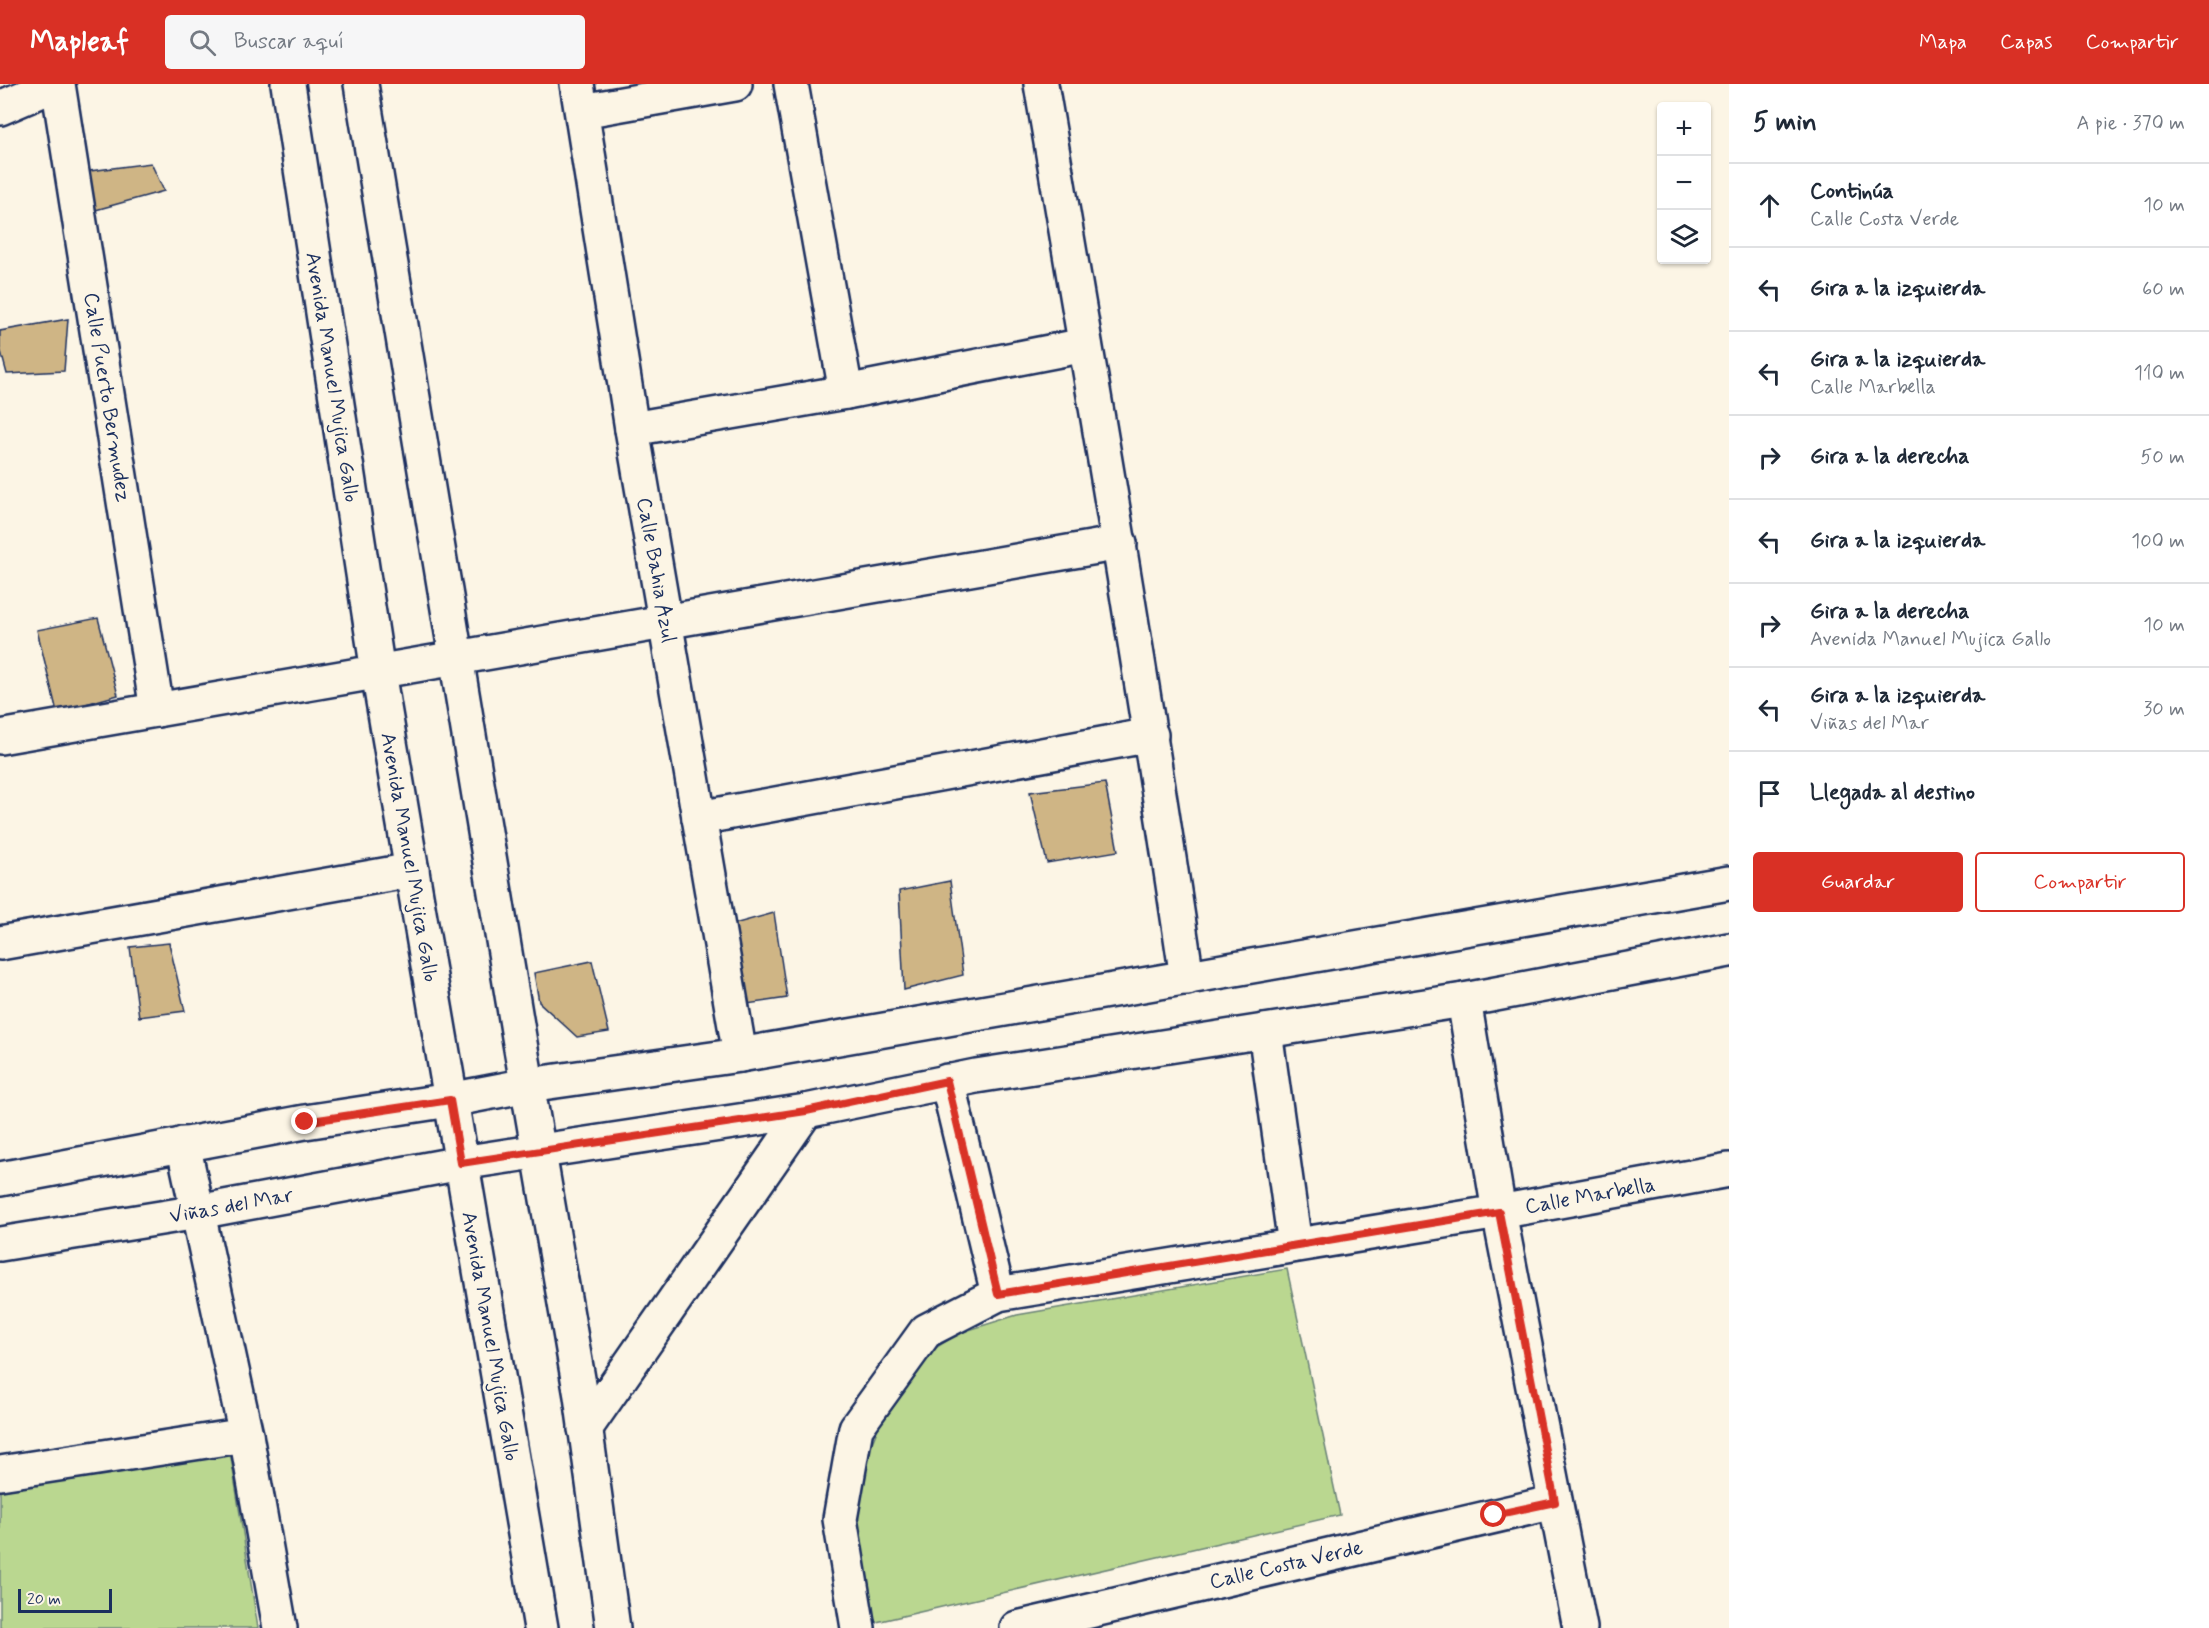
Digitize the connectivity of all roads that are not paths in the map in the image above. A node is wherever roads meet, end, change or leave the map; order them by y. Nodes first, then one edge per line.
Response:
1 (57, 84) edge
2 (288, 84) edge
3 (361, 84) edge
4 (735, 84) edge
5 (791, 84) edge
6 (1041, 84) edge
7 (580, 98) edge
8 (0, 108) edge
9 (1085, 345) junction
10 (846, 392) junction
11 (632, 429) junction
12 (1120, 543) junction
13 (666, 622) junction
14 (455, 658) junction
15 (378, 672) junction
16 (157, 710) junction
17 (1151, 735) junction
18 (0, 737) edge
19 (699, 818) junction
20 (412, 870) junction
21 (1729, 883) edge
22 (0, 943) edge
23 (1729, 950) edge
24 (1187, 978) junction
25 (1464, 1000) junction
26 (1265, 1031) junction
27 (740, 1055) junction
28 (947, 1081) junction
29 (528, 1085) junction
30 (450, 1100) junction
31 (806, 1111) junction
32 (183, 1144) junction
33 (539, 1150) junction
34 (461, 1163) junction
35 (1729, 1170) edge
36 (0, 1179) edge
37 (198, 1212) junction
38 (1499, 1212) junction
39 (0, 1244) edge
40 (1295, 1245) junction
41 (998, 1294) junction
42 (585, 1429) junction
43 (246, 1435) junction
44 (0, 1473) edge
45 (1555, 1502) junction
46 (280, 1628) edge
47 (541, 1628) edge
48 (613, 1628) edge
49 (858, 1628) edge
50 (1017, 1628) edge
51 (1580, 1628) edge

1 - 8 street
1 - 16 street, Calle Puerto Bermudez
2 - 15 street, Avenida Manuel Mujica Gallo
3 - 14 street
4 - 7 street
5 - 10 street
6 - 9 street
7 - 11 street, Calle Bahia Azul
9 - 10 street
9 - 12 street
10 - 11 street
11 - 13 street, Calle Bahia Azul
12 - 13 street
12 - 17 street
13 - 14 street
13 - 19 street, Calle Bahia Azul
14 - 15 street
14 - 29 street
15 - 16 street
15 - 20 street, Avenida Manuel Mujica Gallo
16 - 18 street
17 - 19 street
17 - 24 street
19 - 27 street, Calle Bahia Azul
20 - 22 street
20 - 30 street, Avenida Manuel Mujica Gallo
21 - 24 street
23 - 25 street, Viñas del Mar
24 - 27 street
25 - 26 street, Viñas del Mar
25 - 38 street
26 - 28 street, Viñas del Mar
26 - 40 street
27 - 29 street
28 - 31 street, Viñas del Mar
28 - 41 street
29 - 30 street
29 - 33 street
30 - 32 street
30 - 34 street, Avenida Manuel Mujica Gallo
31 - 33 street, Viñas del Mar
31 - 42 street
32 - 36 street
32 - 37 street
33 - 34 street, Viñas del Mar
33 - 42 street
34 - 37 street, Viñas del Mar
34 - 47 street, Avenida Manuel Mujica Gallo
35 - 38 street, Calle Marbella
37 - 39 street, Viñas del Mar
37 - 43 street
38 - 40 street, Calle Marbella
38 - 45 street
40 - 41 street, Calle Marbella
41 - 49 street, Calle Marbella
42 - 48 street
43 - 44 street
43 - 46 street
45 - 50 street, Calle Costa Verde
45 - 51 street

